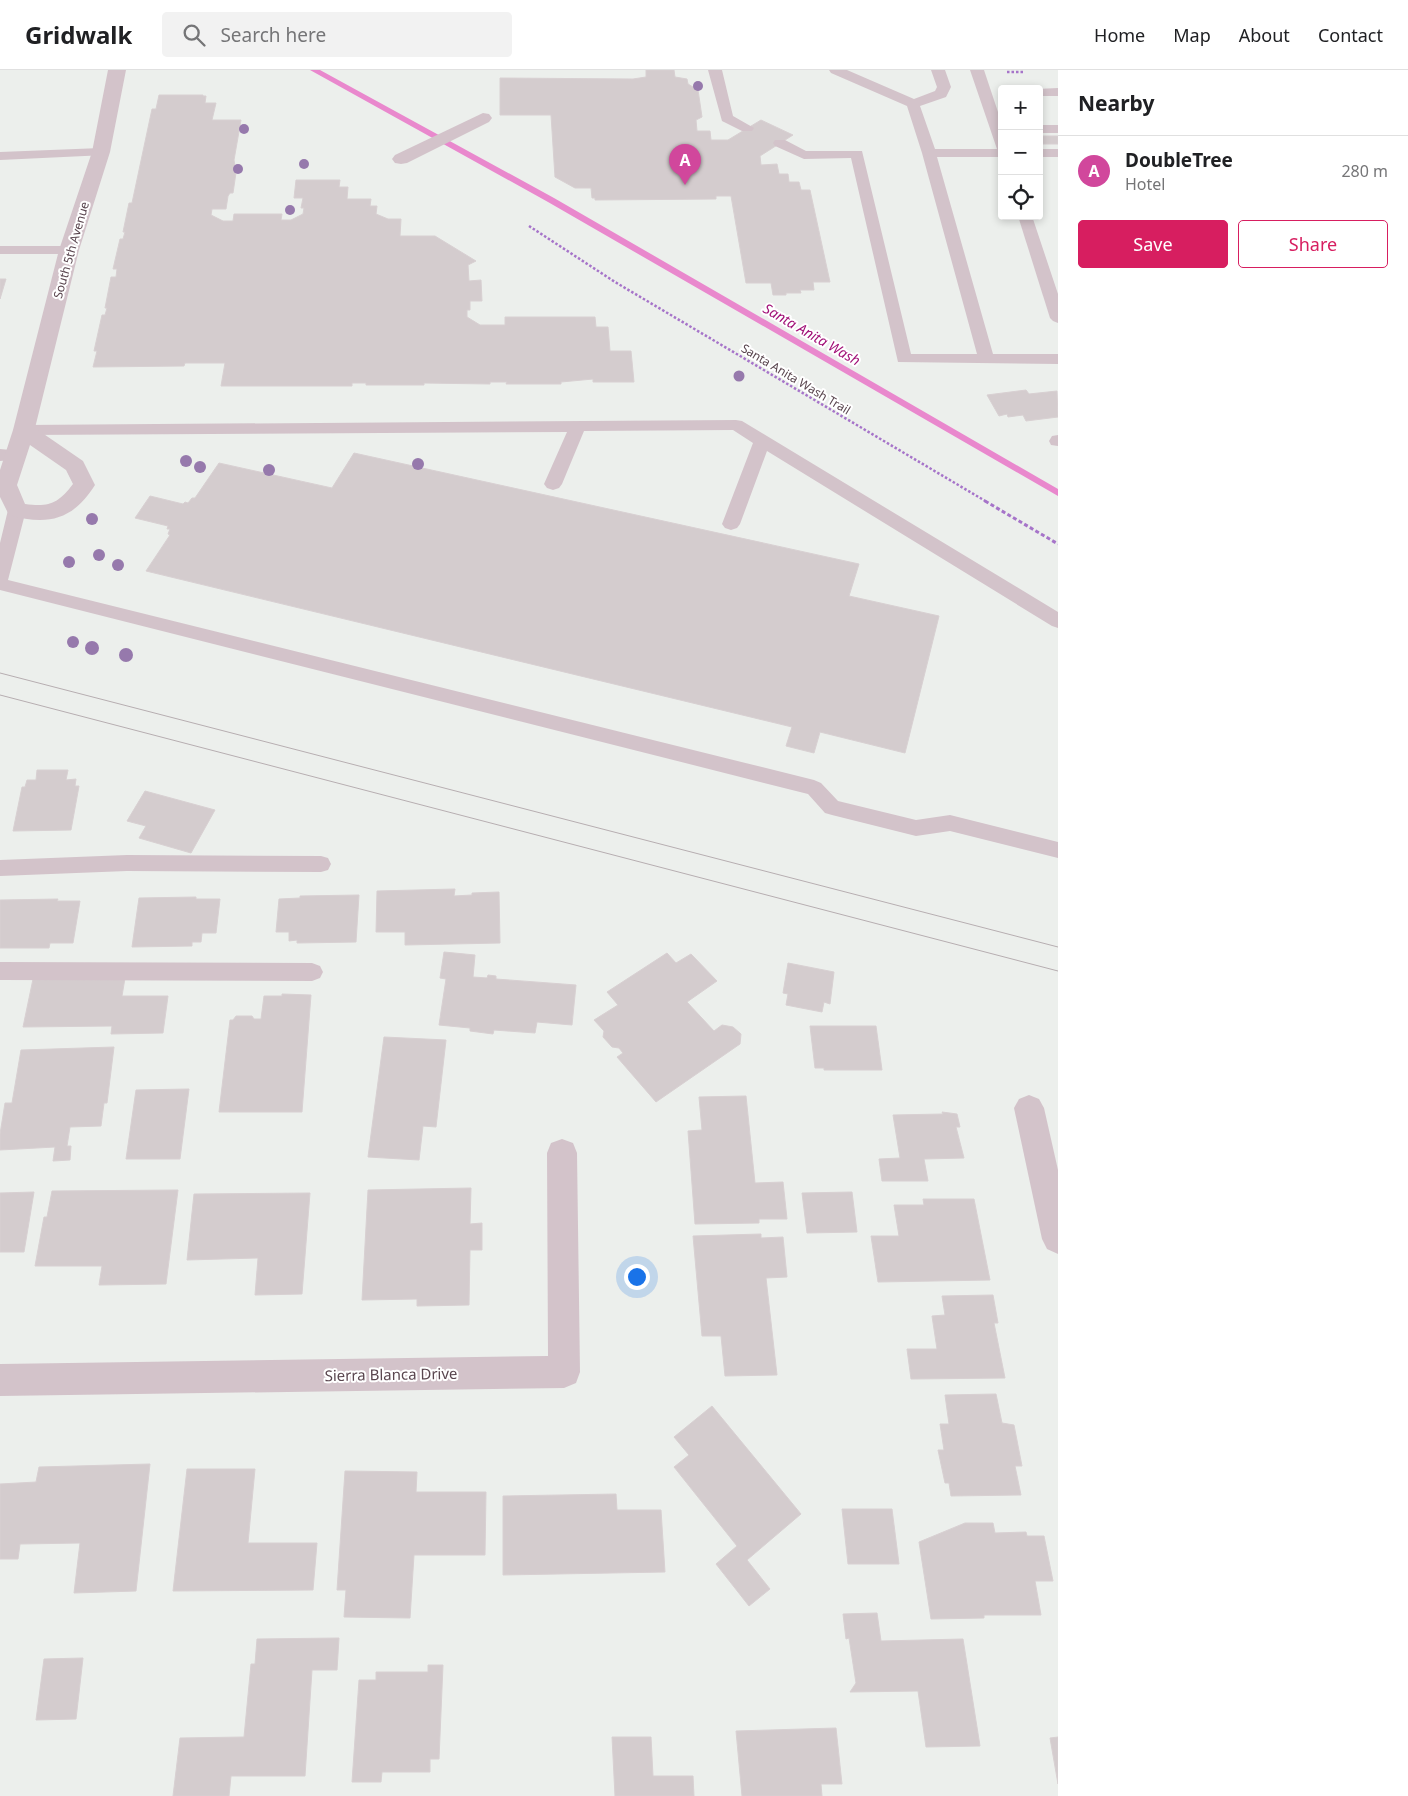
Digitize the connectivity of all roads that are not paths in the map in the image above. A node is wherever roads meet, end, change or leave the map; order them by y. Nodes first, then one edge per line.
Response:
1 (118, 70) edge
2 (715, 70) edge
3 (836, 70) edge
4 (938, 70) edge
5 (977, 70) edge
6 (984, 92) junction
7 (998, 92) edge
8 (1043, 92) edge
9 (1058, 92) edge
10 (913, 104) junction
11 (483, 118) dead end
12 (998, 127) edge
13 (747, 128) dead end
14 (1043, 129) edge
15 (1058, 129) edge
16 (780, 144) dead end
17 (101, 152) junction
18 (929, 153) junction
19 (998, 153) edge
20 (1043, 153) edge
21 (1058, 153) edge
22 (0, 156) edge
23 (401, 160) dead end
24 (1025, 220) edge
25 (0, 250) edge
26 (69, 250) junction
27 (1058, 318) edge
28 (1058, 358) edge
29 (986, 359) junction
30 (578, 426) junction
31 (24, 430) junction
32 (762, 440) junction
33 (8, 455) edge
34 (553, 484) dead end
35 (17, 510) junction
36 (731, 524) dead end
37 (0, 578) edge
38 (0, 584) edge
39 (1058, 622) edge
40 (1058, 850) edge
41 (321, 864) dead end
42 (0, 868) edge
43 (0, 971) edge
44 (312, 972) dead end
45 (1029, 1108) dead end
46 (562, 1153) dead end
47 (1058, 1239) edge
48 (0, 1380) edge

1 - 17 street, South 5th Avenue
2 - 13 lane
3 - 10 lane
4 - 10 lane
5 - 6 lane
6 - 7 lane
6 - 12 lane
8 - 9 lane
10 - 18 lane
11 - 23 street
14 - 15 lane
16 - 29 lane
17 - 22 lane
17 - 26 street, South 5th Avenue
18 - 19 lane
18 - 29 lane
20 - 21 lane
24 - 27 lane
25 - 26 lane
26 - 31 street, South 5th Avenue
28 - 29 lane
30 - 31 lane
30 - 32 lane
30 - 34 lane
31 - 33 street, South 5th Avenue
31 - 35 street
32 - 36 lane
32 - 39 lane
33 - 35 street, South 5th Avenue
35 - 37 lane
38 - 40 lane
41 - 42 lane
43 - 44 lane
45 - 47 street
46 - 48 street, Sierra Blanca Drive

